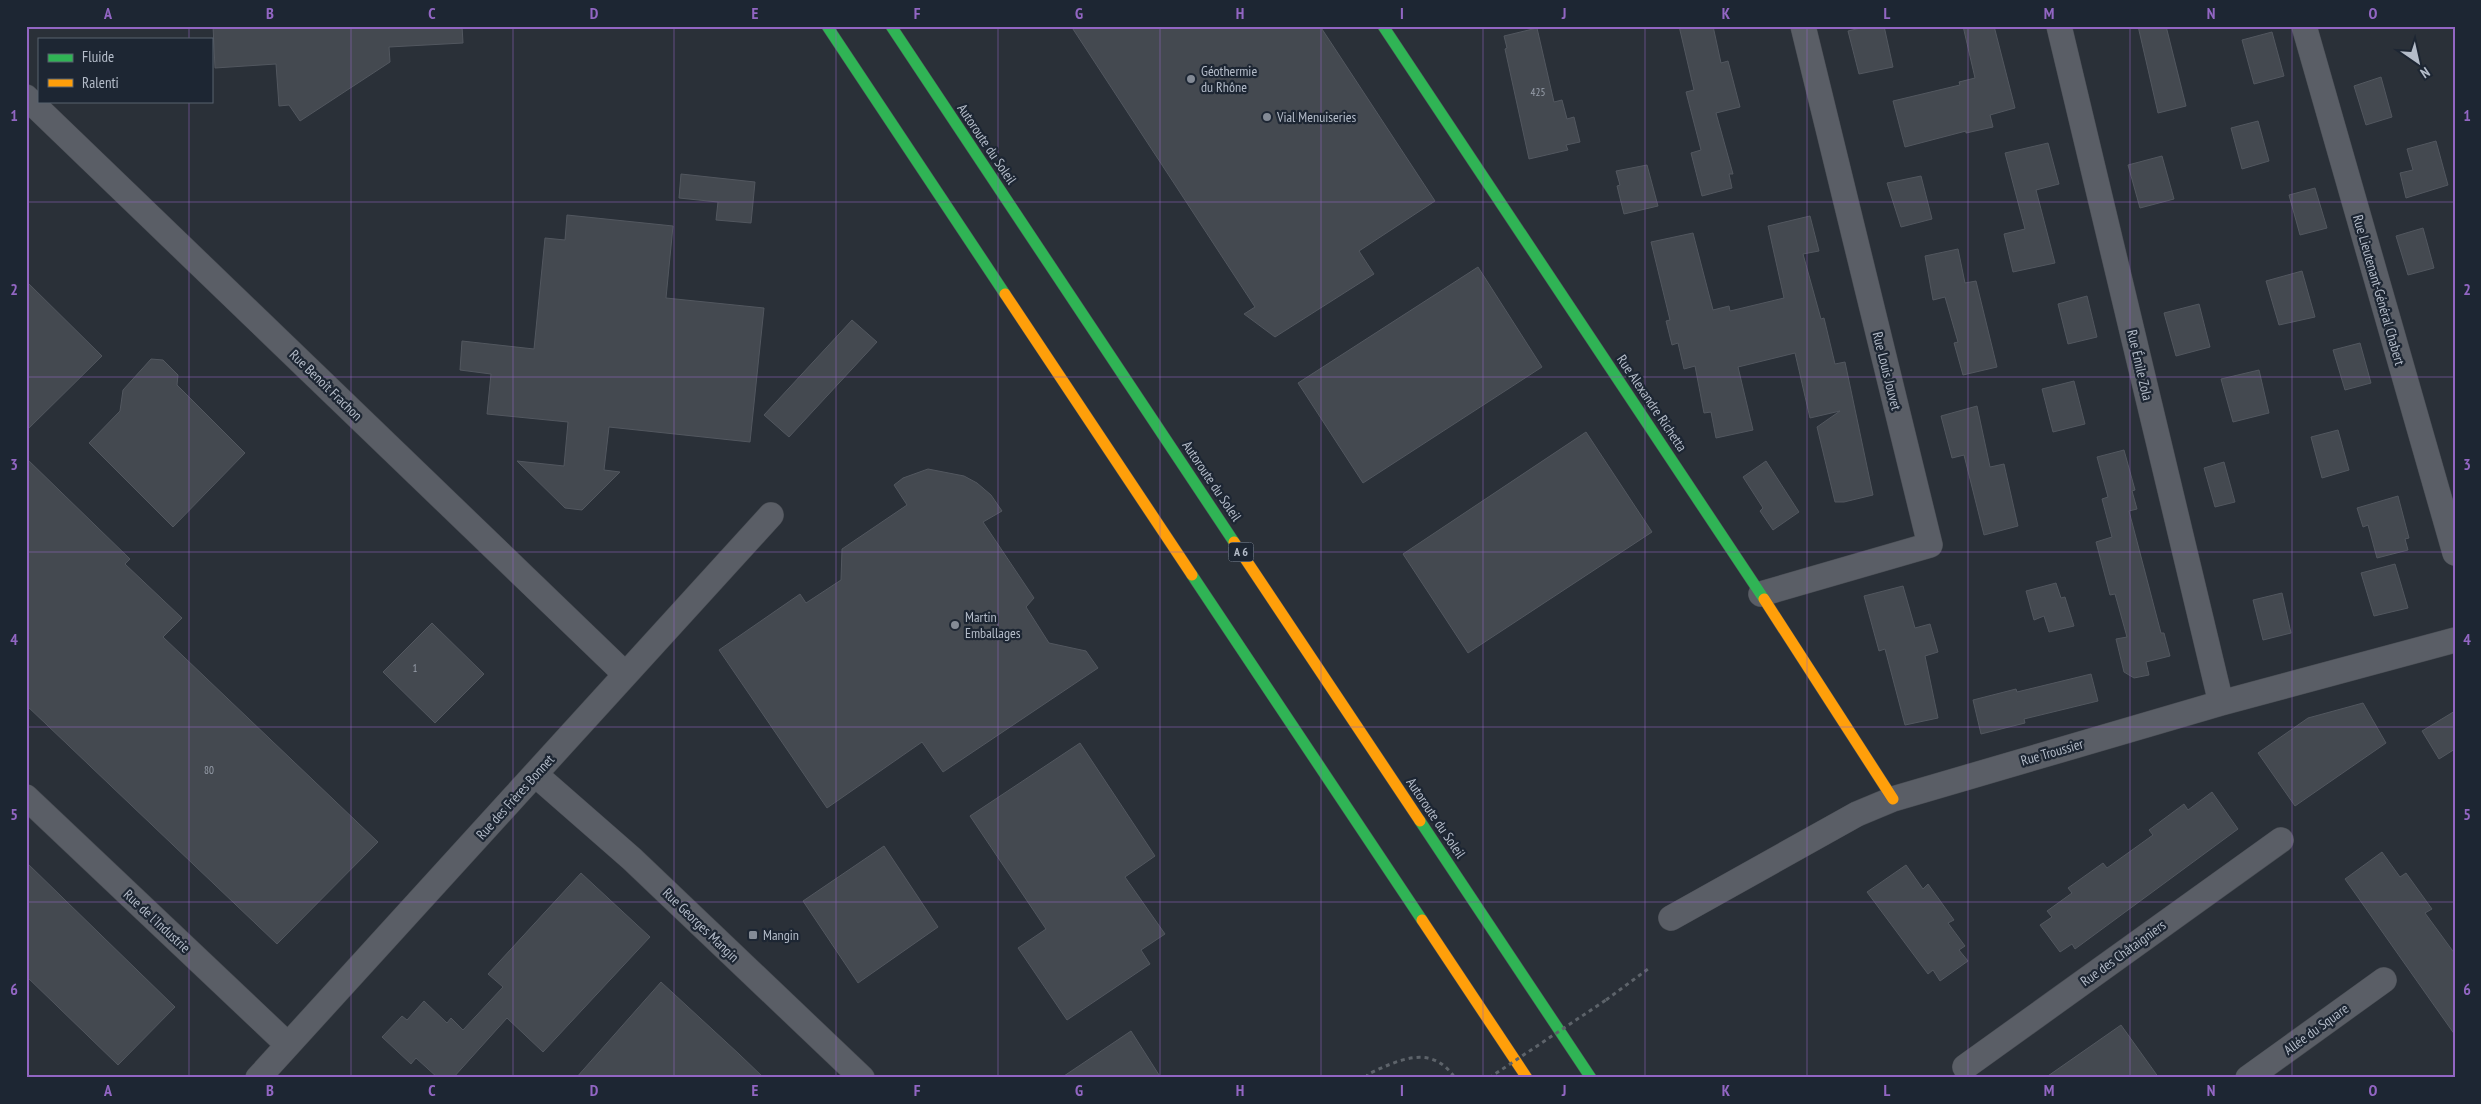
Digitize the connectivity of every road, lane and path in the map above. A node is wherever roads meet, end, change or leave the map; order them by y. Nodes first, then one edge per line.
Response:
1 (827, 26) edge
2 (891, 26) edge
3 (1383, 26) edge
4 (1803, 26) edge
5 (2059, 26) edge
6 (2304, 26) edge
7 (26, 97) edge
8 (771, 515) dead end
9 (2455, 553) edge
10 (1762, 594) junction
11 (2455, 640) edge
12 (625, 674) junction
13 (2221, 703) junction
14 (536, 775) junction
15 (26, 797) edge
16 (1893, 799) junction
17 (2281, 840) dead end
18 (1671, 918) dead end
19 (1648, 969) dead end
20 (2384, 980) dead end
21 (288, 1045) junction
22 (1965, 1066) dead end
23 (258, 1078) edge
24 (862, 1078) edge
25 (1366, 1078) edge
26 (1455, 1078) edge
27 (1489, 1078) edge
28 (1527, 1078) edge
29 (1591, 1078) edge
30 (2248, 1078) edge

1 - 28 main road
2 - 29 main road, Autoroute du Soleil / A 6
3 - 10 main road, Rue Alexandre Richetta
4 - 10 street, Rue Louis Jouvet
5 - 13 street, Rue Émile Zola
6 - 9 street, Rue Lieutenant-Général Chabert
7 - 12 street, Rue Benoît Frachon
8 - 12 street, Rue des Frères Bonnet
10 - 16 main road, Rue Alexandre Richetta
11 - 13 street, Rue Troussier
12 - 14 street, Rue des Frères Bonnet
13 - 16 street, Rue Troussier
14 - 21 street, Rue des Frères Bonnet
14 - 24 street, Rue Georges Mangin
15 - 21 street, Rue de l'Industrie
16 - 18 street, Rue Troussier
17 - 22 street, Rue des Châtaigniers
19 - 27 path, bridge
20 - 30 street, Allée du Square
21 - 23 street, Rue des Frères Bonnet
25 - 26 path

